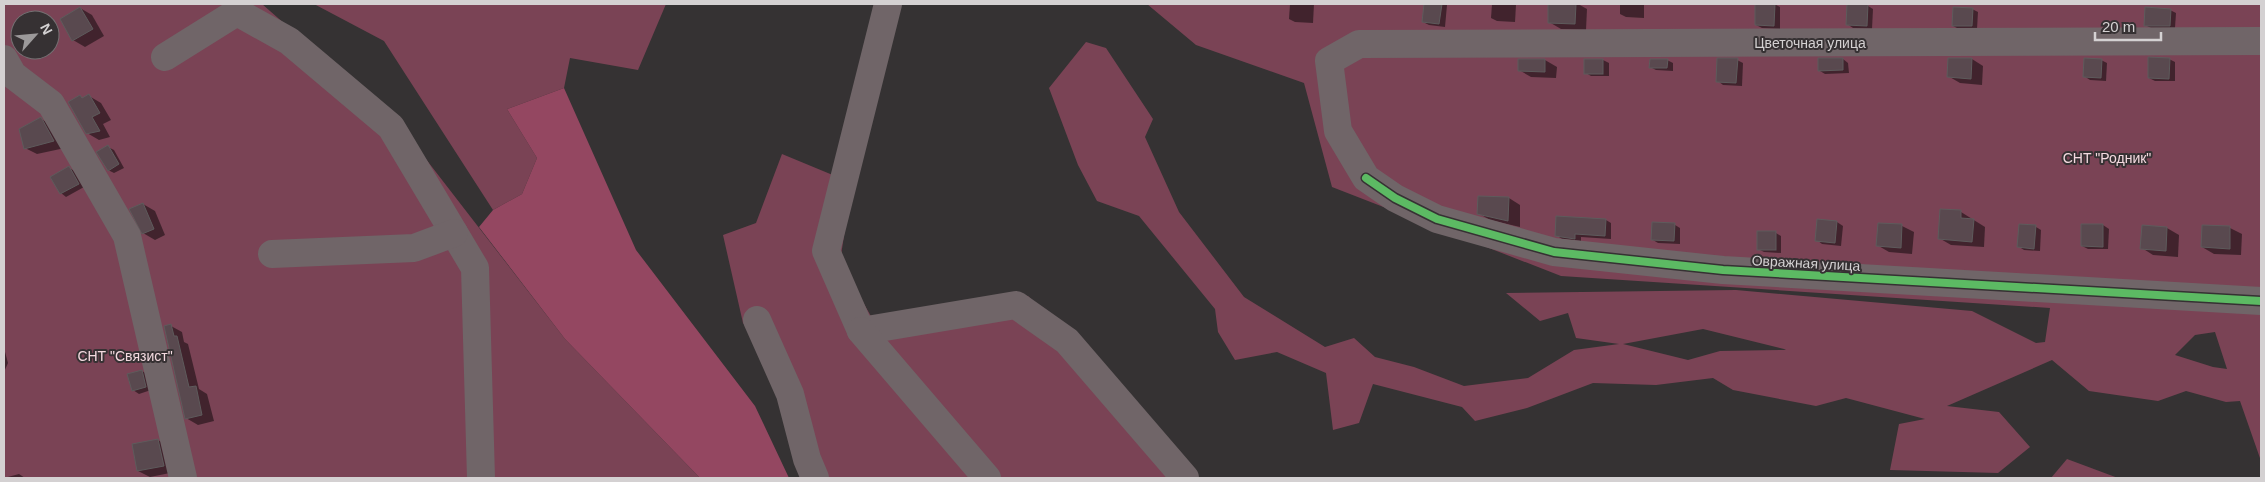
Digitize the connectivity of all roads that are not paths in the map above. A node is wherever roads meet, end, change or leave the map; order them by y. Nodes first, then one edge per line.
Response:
1 (888, 4) edge
2 (2261, 41) edge
3 (165, 57) dead end
4 (4, 59) edge
5 (1366, 178) joint
6 (454, 233) junction
7 (272, 254) dead end
8 (2261, 301) edge
9 (757, 320) dead end
10 (862, 331) junction
11 (183, 478) edge
12 (482, 478) edge
13 (815, 478) edge
14 (986, 478) edge
15 (1185, 478) edge

1 - 10 street
2 - 5 street, Цветочная улица
3 - 6 street
4 - 11 street
5 - 8 street, Овражная улица
6 - 7 street
6 - 12 street
9 - 13 street
10 - 14 street
10 - 15 street

